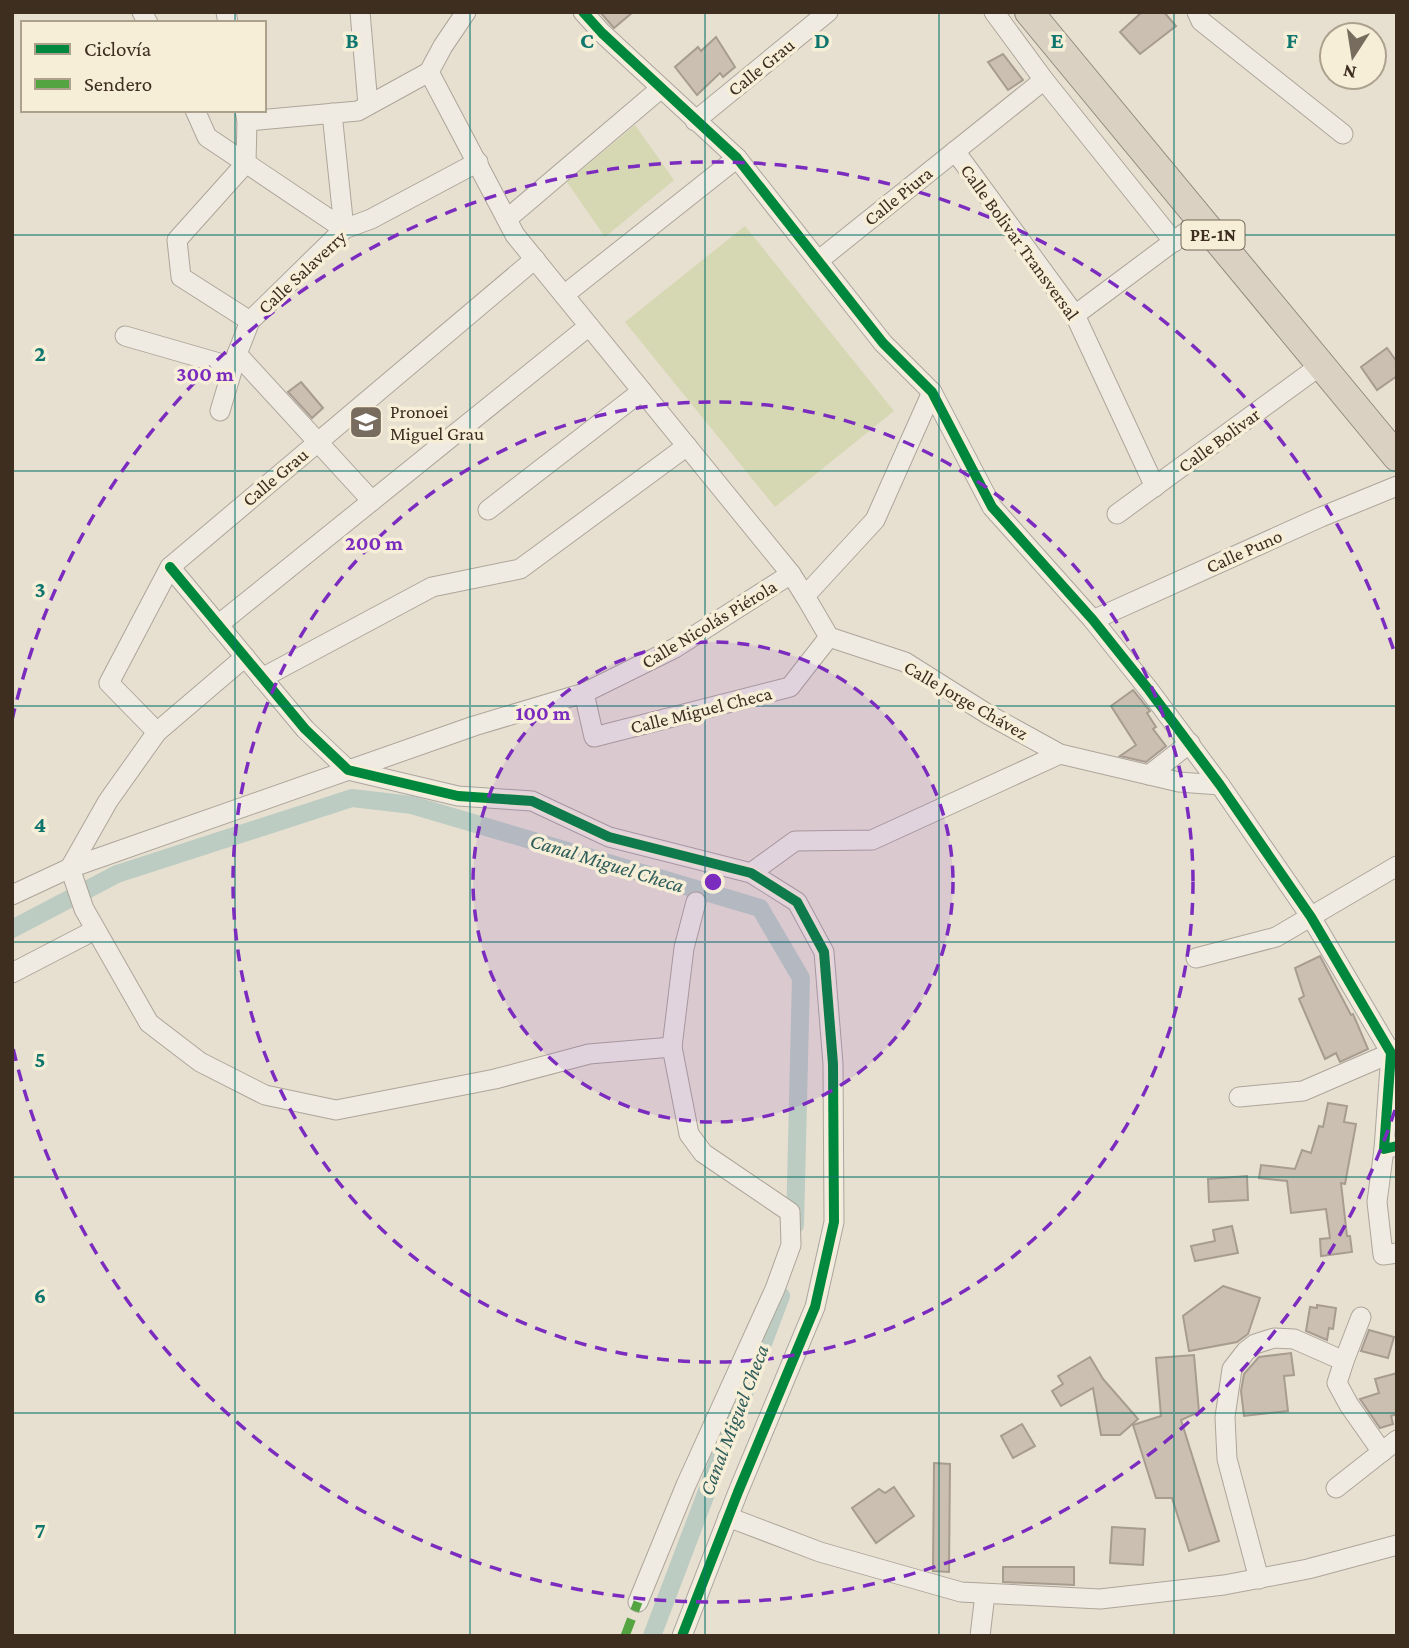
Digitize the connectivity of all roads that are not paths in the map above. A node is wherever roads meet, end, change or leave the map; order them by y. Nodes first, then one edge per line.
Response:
1 (360, 12) edge
2 (466, 12) edge
3 (583, 12) edge
4 (828, 12) edge
5 (994, 12) edge
6 (1030, 12) edge
7 (1197, 12) edge
8 (429, 72) junction
9 (1044, 80) junction
10 (660, 89) junction
11 (368, 106) junction
12 (196, 112) edge
13 (332, 113) junction
14 (246, 116) edge
15 (695, 121) junction
16 (1343, 134) dead end
17 (955, 151) junction
18 (737, 158) junction
19 (478, 162) junction
20 (246, 163) junction
21 (507, 219) junction
22 (1202, 221) junction
23 (344, 229) junction
24 (1174, 243) junction
25 (535, 259) junction
26 (818, 261) junction
27 (564, 295) junction
28 (1075, 315) junction
29 (250, 321) junction
30 (589, 326) junction
31 (125, 336) dead end
32 (235, 361) junction
33 (1321, 365) junction
34 (642, 391) junction
35 (932, 392) junction
36 (220, 411) dead end
37 (318, 442) junction
38 (687, 446) junction
39 (1397, 457) edge
40 (1397, 486) edge
41 (1155, 487) junction
42 (372, 501) junction
43 (488, 510) dead end
44 (1117, 514) dead end
45 (170, 567) junction
46 (791, 573) junction
47 (805, 596) junction
48 (1093, 620) junction
49 (218, 625) junction
50 (829, 637) junction
51 (245, 657) junction
52 (262, 678) junction
53 (584, 692) junction
54 (157, 732) junction
55 (1193, 748) junction
56 (1060, 754) junction
57 (348, 770) junction
58 (1149, 775) junction
59 (1179, 782) junction
60 (1220, 785) junction
61 (1397, 866) edge
62 (70, 868) junction
63 (751, 873) junction
64 (12, 895) edge
65 (696, 902) dead end
66 (1311, 917) junction
67 (96, 930) junction
68 (1196, 958) dead end
69 (12, 973) edge
70 (672, 1047) junction
71 (1394, 1051) edge
72 (1239, 1097) dead end
73 (1390, 1148) edge
74 (1397, 1253) edge
75 (1361, 1317) dead end
76 (1344, 1361) junction
77 (1389, 1446) edge
78 (1336, 1488) dead end
79 (728, 1517) junction
80 (1397, 1545) edge
81 (1259, 1579) junction
82 (985, 1594) junction
83 (638, 1602) dead end
84 (682, 1636) edge
85 (980, 1636) edge

1 - 11 street
2 - 8 street
3 - 10 street
4 - 15 street, Calle Grau
5 - 9 street
6 - 22 highway, PE-1N
7 - 16 street
8 - 11 street
8 - 19 street
9 - 17 street, Calle Piura
9 - 24 street
10 - 15 street
10 - 21 street
11 - 13 street
12 - 20 street
13 - 14 street
13 - 23 street
14 - 20 street
15 - 18 street
17 - 26 street, Calle Piura
17 - 28 street, Calle Bolivar Transversal
18 - 26 street
18 - 27 street
19 - 21 street
19 - 23 street, Calle Salaverry
20 - 23 street
20 - 29 street
21 - 25 street
22 - 24 street
22 - 33 highway, PE-1N
23 - 29 street, Calle Salaverry
24 - 28 street
25 - 27 street
25 - 37 street, Calle Grau
26 - 35 street
27 - 30 street
28 - 41 street, Calle Bolivar Transversal
29 - 32 street, Calle Salaverry
30 - 34 street
30 - 42 street
31 - 32 street
32 - 36 street, Calle Salaverry
32 - 37 street
33 - 39 highway, PE-1N
33 - 41 street, Calle Bolivar
34 - 38 street
34 - 43 street
35 - 47 street
35 - 48 street
37 - 42 street
37 - 45 street, Calle Grau
38 - 46 street
38 - 52 street
40 - 48 street, Calle Puno
41 - 44 street, Calle Bolivar
42 - 49 street
45 - 49 street
45 - 54 street, Calle Grau
46 - 47 street
46 - 53 street, Calle Nicolás Piérola
47 - 50 street
48 - 55 street
49 - 51 street
50 - 53 street, Calle Miguel Checa
50 - 56 street, Calle Jorge Chávez
51 - 52 street
51 - 54 street
52 - 57 street
53 - 57 street, Calle Nicolás Piérola
54 - 62 street
55 - 58 street
55 - 59 street
55 - 60 street
56 - 58 street, Calle Jorge Chávez
56 - 63 street
57 - 62 street, Calle Nicolás Piérola
57 - 63 street
58 - 59 street, Calle Jorge Chávez
59 - 60 street, Calle Jorge Chávez
60 - 66 street
61 - 66 street
62 - 64 street, Calle Nicolás Piérola
62 - 67 street
63 - 79 street
65 - 70 street
66 - 68 street
66 - 71 street
67 - 69 street
67 - 70 street
70 - 83 street
71 - 72 street
71 - 73 street
73 - 74 street
75 - 76 street
76 - 77 street
76 - 81 street
77 - 78 street
79 - 82 street
79 - 84 street
80 - 81 street
81 - 82 street
82 - 85 street

